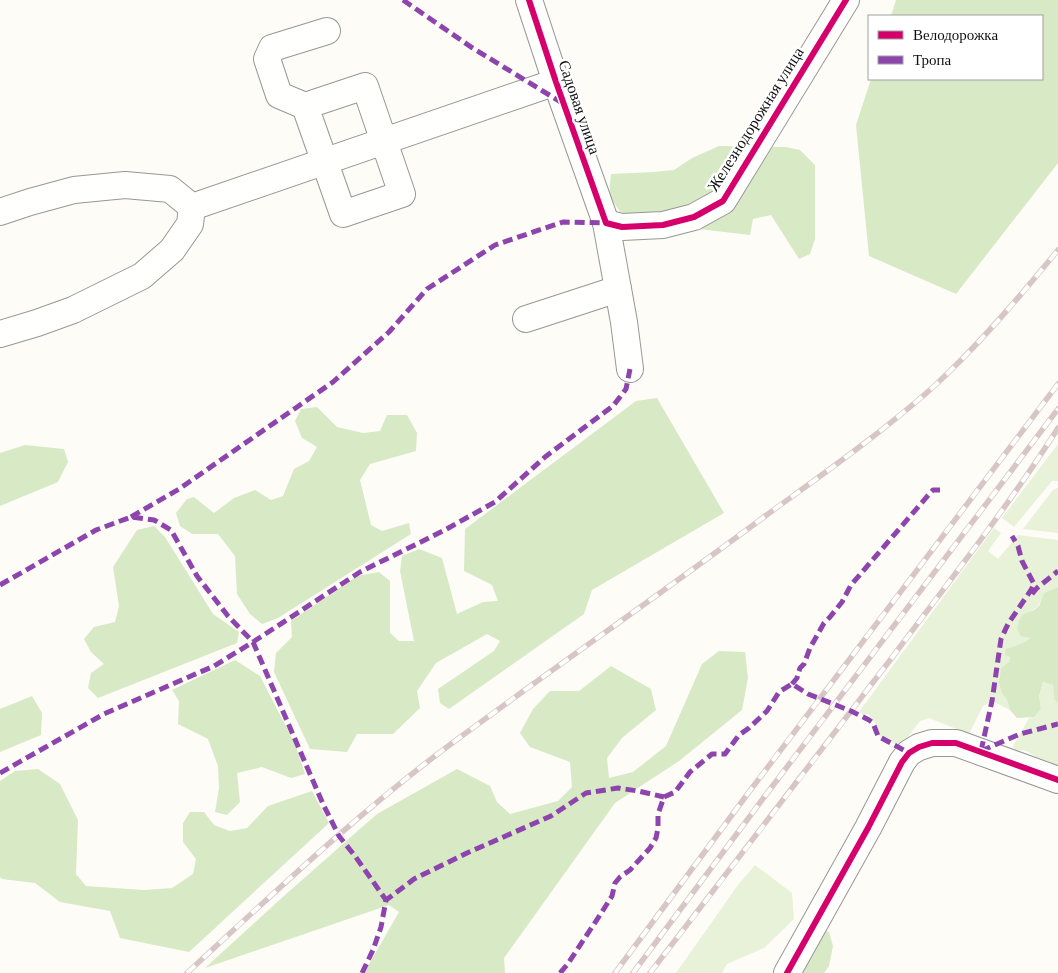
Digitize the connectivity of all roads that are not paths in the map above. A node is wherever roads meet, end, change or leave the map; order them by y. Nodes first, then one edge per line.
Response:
1 (529, 0) edge
2 (846, 0) edge
3 (327, 31) dead end
4 (556, 82) junction
5 (306, 106) junction
6 (384, 141) junction
7 (325, 161) junction
8 (192, 207) junction
9 (0, 212) edge
10 (606, 224) junction
11 (618, 288) junction
12 (526, 319) dead end
13 (0, 334) edge
14 (630, 369) dead end
15 (1058, 780) edge
16 (787, 973) edge

1 - 4 street, Садовая улица
2 - 10 street, Железнодорожная улица
3 - 5 street
4 - 6 street
4 - 10 street, Садовая улица
5 - 6 street
5 - 7 street
6 - 7 street
6 - 7 street
7 - 8 street
8 - 9 street
8 - 13 street
10 - 11 street, Садовая улица
11 - 12 street
11 - 14 street, Садовая улица
15 - 16 street

